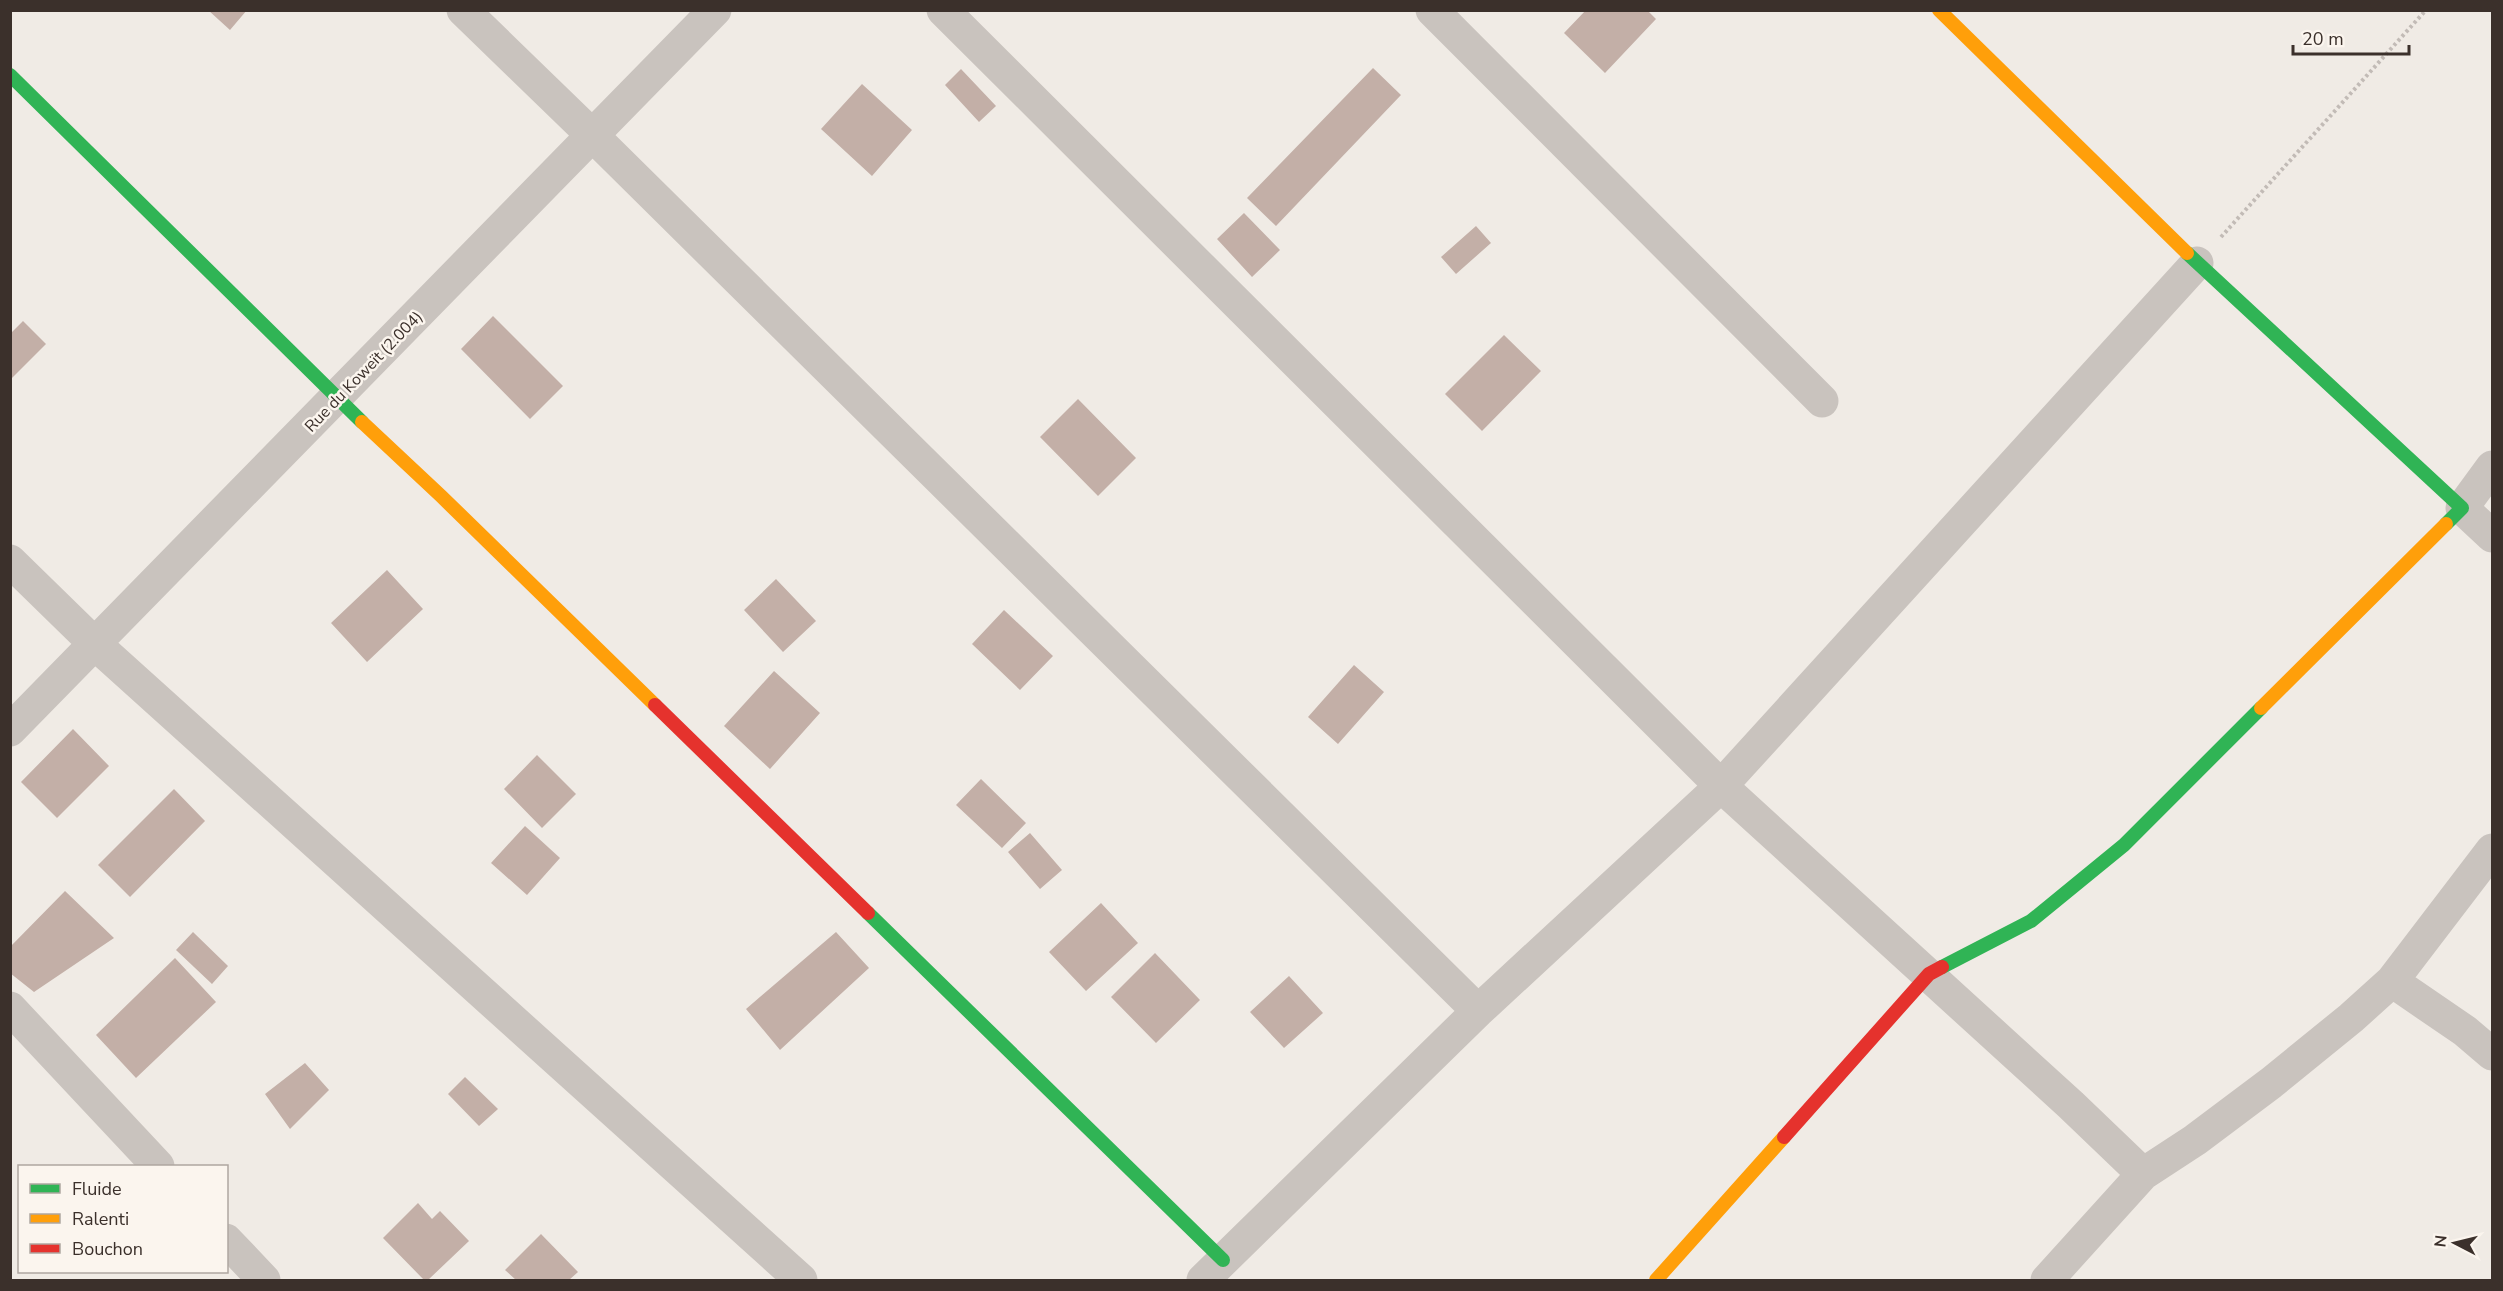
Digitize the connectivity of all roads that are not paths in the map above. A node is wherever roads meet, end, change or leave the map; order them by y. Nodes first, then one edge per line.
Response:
1 (463, 10) edge
2 (715, 10) edge
3 (943, 10) edge
4 (1432, 10) edge
5 (1939, 10) edge
6 (10, 75) edge
7 (593, 136) junction
8 (2197, 264) junction
9 (336, 398) junction
10 (1822, 401) dead end
11 (2493, 467) edge
12 (2462, 508) junction
13 (2493, 536) edge
14 (10, 561) edge
15 (94, 643) junction
16 (10, 730) edge
17 (1721, 786) junction
18 (2493, 850) edge
19 (1929, 974) junction
20 (2392, 981) junction
21 (10, 1008) edge
22 (1478, 1011) junction
23 (2493, 1054) edge
24 (156, 1165) edge
25 (2143, 1174) junction
26 (228, 1242) edge
27 (1213, 1270) edge
28 (264, 1281) edge
29 (801, 1281) edge
30 (1656, 1281) edge
31 (2047, 1281) edge

1 - 7 street
2 - 7 street, Rue du Koweït (2.004)
3 - 17 street
4 - 10 street
5 - 8 street
6 - 9 street
7 - 9 street, Rue du Koweït (2.004)
7 - 22 street
8 - 12 street
8 - 17 street
9 - 15 street, Rue du Koweït (2.004)
9 - 27 street
11 - 12 street
12 - 13 street
12 - 19 street
14 - 15 street
15 - 16 street, Rue du Koweït (2.004)
15 - 29 street
17 - 19 street
17 - 22 street
18 - 20 street
19 - 25 street
19 - 30 street
20 - 23 street
20 - 25 street
21 - 24 street
22 - 27 street
25 - 31 street
26 - 28 street

